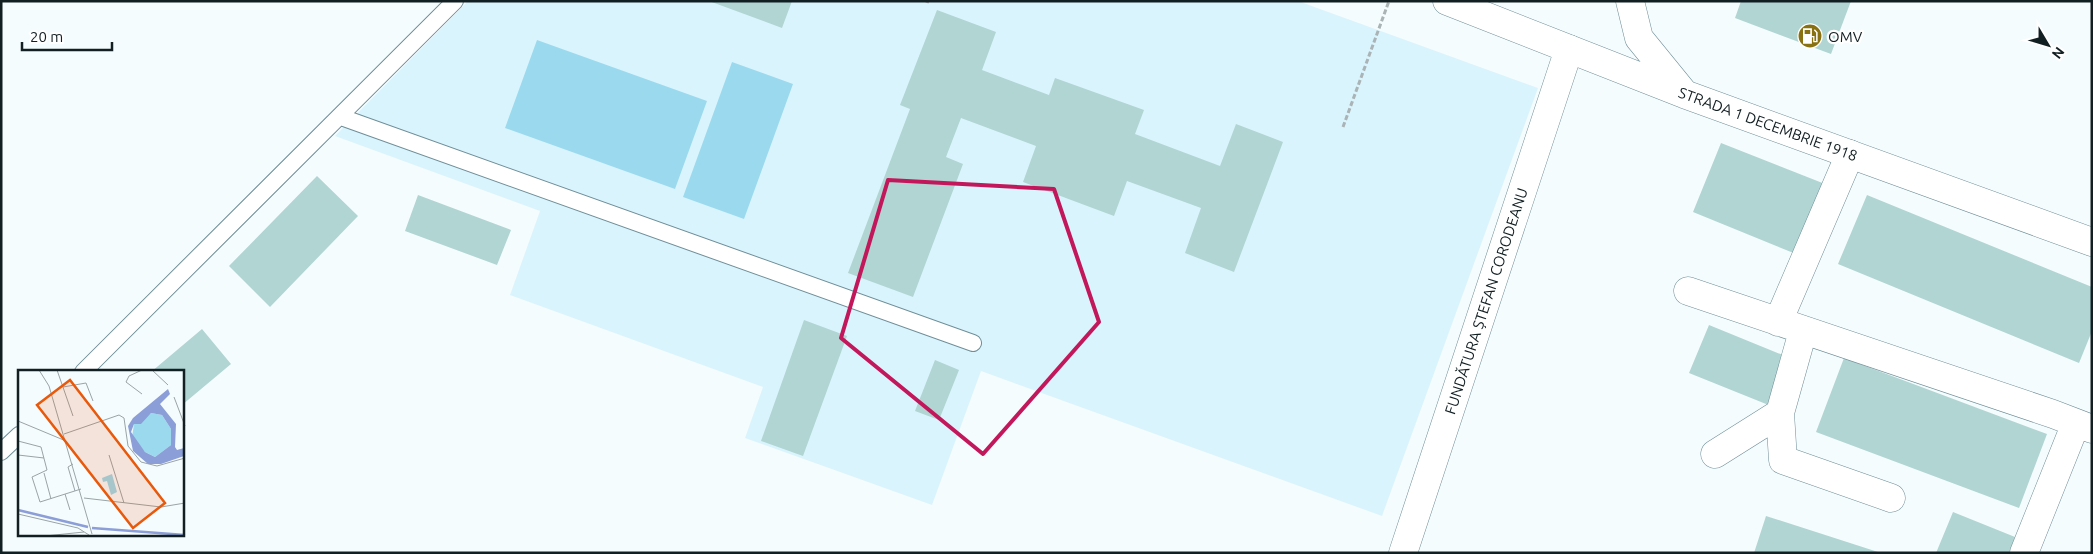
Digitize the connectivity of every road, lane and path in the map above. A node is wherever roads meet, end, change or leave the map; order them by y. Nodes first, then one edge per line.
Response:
1 (455, 1) edge
2 (1389, 1) edge
3 (1447, 1) edge
4 (1630, 1) edge
5 (1568, 49) junction
6 (1684, 94) junction
7 (341, 117) junction
8 (1343, 127) dead end
9 (1850, 154) junction
10 (2092, 242) edge
11 (1688, 291) dead end
12 (1790, 326) junction
13 (973, 343) dead end
14 (85, 370) edge
15 (1780, 413) junction
16 (2084, 426) edge
17 (18, 436) edge
18 (1, 452) edge
19 (1715, 454) dead end
20 (1890, 498) dead end
21 (1403, 553) edge
22 (2024, 553) edge

1 - 7 lane
2 - 8 path
3 - 5 street, STRADA 1 DECEMBRIE 1918
4 - 6 street
5 - 6 street, STRADA 1 DECEMBRIE 1918
5 - 21 street, FUNDĂTURA ȘTEFAN CORODEANU
6 - 9 street, STRADA 1 DECEMBRIE 1918
7 - 13 lane
7 - 14 lane
9 - 10 street, STRADA 1 DECEMBRIE 1918
9 - 12 street
11 - 12 street
12 - 15 street
12 - 16 street
15 - 19 street
15 - 20 street
16 - 22 street
17 - 18 lane

